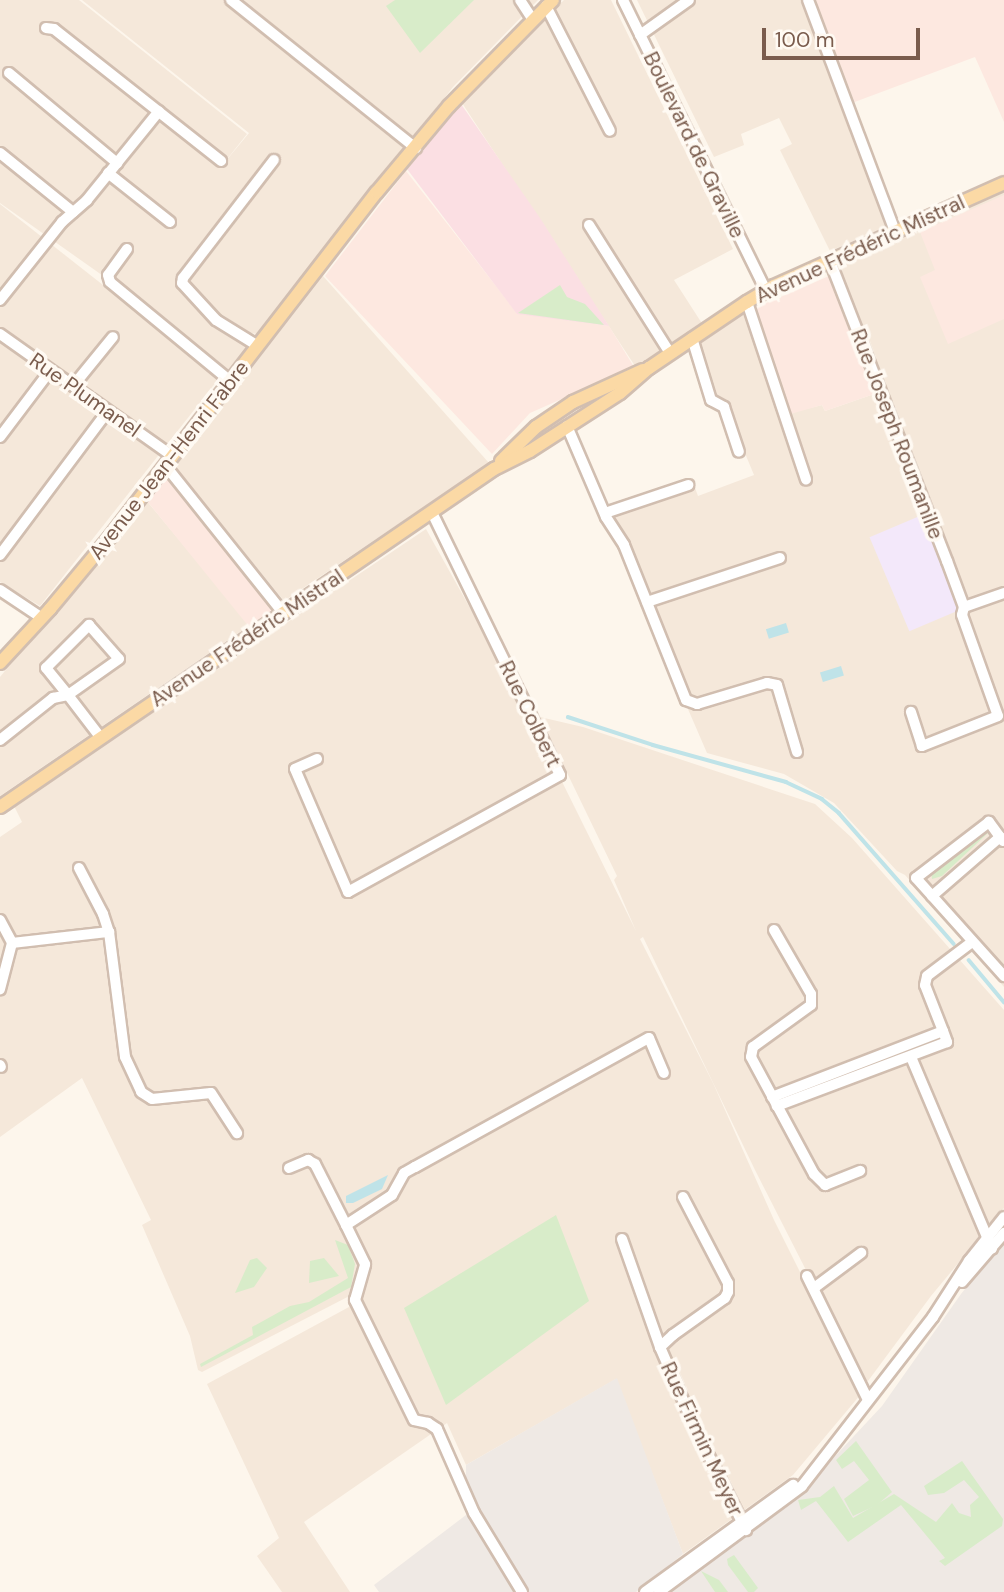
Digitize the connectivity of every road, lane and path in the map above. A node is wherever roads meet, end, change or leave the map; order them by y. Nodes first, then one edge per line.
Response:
1 (231, 0) edge
2 (520, 0) edge
3 (623, 0) edge
4 (689, 0) edge
5 (808, 0) edge
6 (550, 3) edge
7 (533, 20) junction
8 (46, 28) dead end
9 (640, 36) junction
10 (9, 73) dead end
11 (159, 111) junction
12 (610, 131) dead end
13 (416, 148) junction
14 (0, 153) edge
15 (275, 160) dead end
16 (221, 161) dead end
17 (117, 163) junction
18 (108, 173) junction
19 (1004, 183) edge
20 (72, 212) junction
21 (170, 222) dead end
22 (589, 225) dead end
23 (895, 232) junction
24 (127, 249) dead end
25 (830, 261) junction
26 (766, 290) junction
27 (0, 300) edge
28 (747, 302) junction
29 (0, 334) edge
30 (113, 337) dead end
31 (692, 338) junction
32 (258, 346) junction
33 (670, 353) junction
34 (649, 368) junction
35 (50, 371) junction
36 (230, 381) junction
37 (73, 386) junction
38 (107, 412) junction
39 (567, 426) junction
40 (0, 437) edge
41 (739, 452) dead end
42 (168, 460) junction
43 (494, 470) junction
44 (806, 479) dead end
45 (688, 485) dead end
46 (432, 513) junction
47 (605, 513) junction
48 (0, 555) edge
49 (780, 558) dead end
50 (0, 590) edge
51 (1004, 593) edge
52 (647, 602) junction
53 (964, 607) junction
54 (283, 613) junction
55 (42, 618) junction
56 (0, 663) edge
57 (68, 695) junction
58 (911, 712) dead end
59 (101, 738) junction
60 (0, 740) edge
61 (796, 751) dead end
62 (317, 759) dead end
63 (0, 807) edge
64 (1002, 839) edge
65 (79, 867) dead end
66 (933, 896) junction
67 (0, 920) edge
68 (774, 930) dead end
69 (108, 932) junction
70 (972, 942) junction
71 (12, 943) junction
72 (1004, 976) edge
73 (0, 989) edge
74 (943, 1031) junction
75 (911, 1057) junction
76 (664, 1073) dead end
77 (774, 1101) junction
78 (237, 1133) dead end
79 (289, 1168) dead end
80 (860, 1171) dead end
81 (683, 1197) dead end
82 (1004, 1217) edge
83 (346, 1225) junction
84 (1004, 1233) edge
85 (987, 1238) junction
86 (622, 1239) dead end
87 (992, 1249) junction
88 (861, 1253) dead end
89 (807, 1276) dead end
90 (814, 1288) junction
91 (950, 1294) junction
92 (660, 1347) junction
93 (868, 1401) junction
94 (743, 1527) junction
95 (522, 1592) edge
96 (645, 1592) edge
97 (659, 1592) edge

1 - 13 street
2 - 7 street
3 - 9 street, Boulevard de Graville
4 - 9 street
5 - 23 street
6 - 7 main road, Avenue Jean-Henri Fabre
6 - 12 street
7 - 13 main road, Avenue Jean-Henri Fabre
8 - 11 street
9 - 26 street, Boulevard de Graville
10 - 17 street
11 - 16 street
11 - 17 street
13 - 32 main road, Avenue Jean-Henri Fabre
14 - 20 street
15 - 32 street
17 - 18 street
18 - 20 street
18 - 21 street
19 - 23 main road, Avenue Frédéric Mistral
20 - 27 street
22 - 33 street
23 - 25 main road, Avenue Frédéric Mistral
24 - 36 street
25 - 26 main road, Avenue Frédéric Mistral
25 - 53 street, Rue Joseph Roumanille
26 - 28 main road, Avenue Frédéric Mistral
28 - 31 main road, Avenue Frédéric Mistral
28 - 44 street
29 - 35 street, Rue Plumanel
30 - 37 street
31 - 33 main road, Avenue Frédéric Mistral
31 - 41 street
32 - 36 main road, Avenue Jean-Henri Fabre
33 - 34 main road, Avenue Frédéric Mistral
34 - 39 main road, Avenue Frédéric Mistral
34 - 43 main road, Avenue Frédéric Mistral
35 - 37 street, Rue Plumanel
35 - 40 street
36 - 42 main road, Avenue Jean-Henri Fabre
37 - 38 street, Rue Plumanel
38 - 42 street, Rue Plumanel
38 - 48 street
39 - 43 main road, Avenue Frédéric Mistral
39 - 47 street
42 - 54 street, Rue Plumanel
42 - 55 main road, Avenue Jean-Henri Fabre
43 - 46 main road, Avenue Frédéric Mistral
45 - 47 street
46 - 54 main road, Avenue Frédéric Mistral
46 - 62 street, Rue Colbert
47 - 52 street
49 - 52 street
50 - 55 street
51 - 53 street
52 - 61 street
53 - 58 street, Rue Joseph Roumanille
54 - 59 main road, Avenue Frédéric Mistral
55 - 56 main road, Avenue Jean-Henri Fabre
57 - 57 street
57 - 59 street
57 - 60 street
59 - 63 main road, Avenue Frédéric Mistral
64 - 66 street
64 - 66 street
65 - 69 street
66 - 70 street
67 - 71 street
68 - 77 street
69 - 71 street
69 - 78 street
70 - 72 street
70 - 74 street
71 - 73 street
74 - 75 street
74 - 77 street
75 - 77 street
75 - 85 street
76 - 83 street
77 - 80 street
79 - 83 street
81 - 92 street, Rue Firmin Meyer
82 - 85 street
83 - 95 street
84 - 87 street
85 - 87 street
85 - 91 street
86 - 92 street, Rue Firmin Meyer
87 - 91 street
88 - 90 street
89 - 90 street
90 - 93 street
91 - 93 street
92 - 94 street, Rue Firmin Meyer
93 - 94 street
94 - 96 street
94 - 97 street

